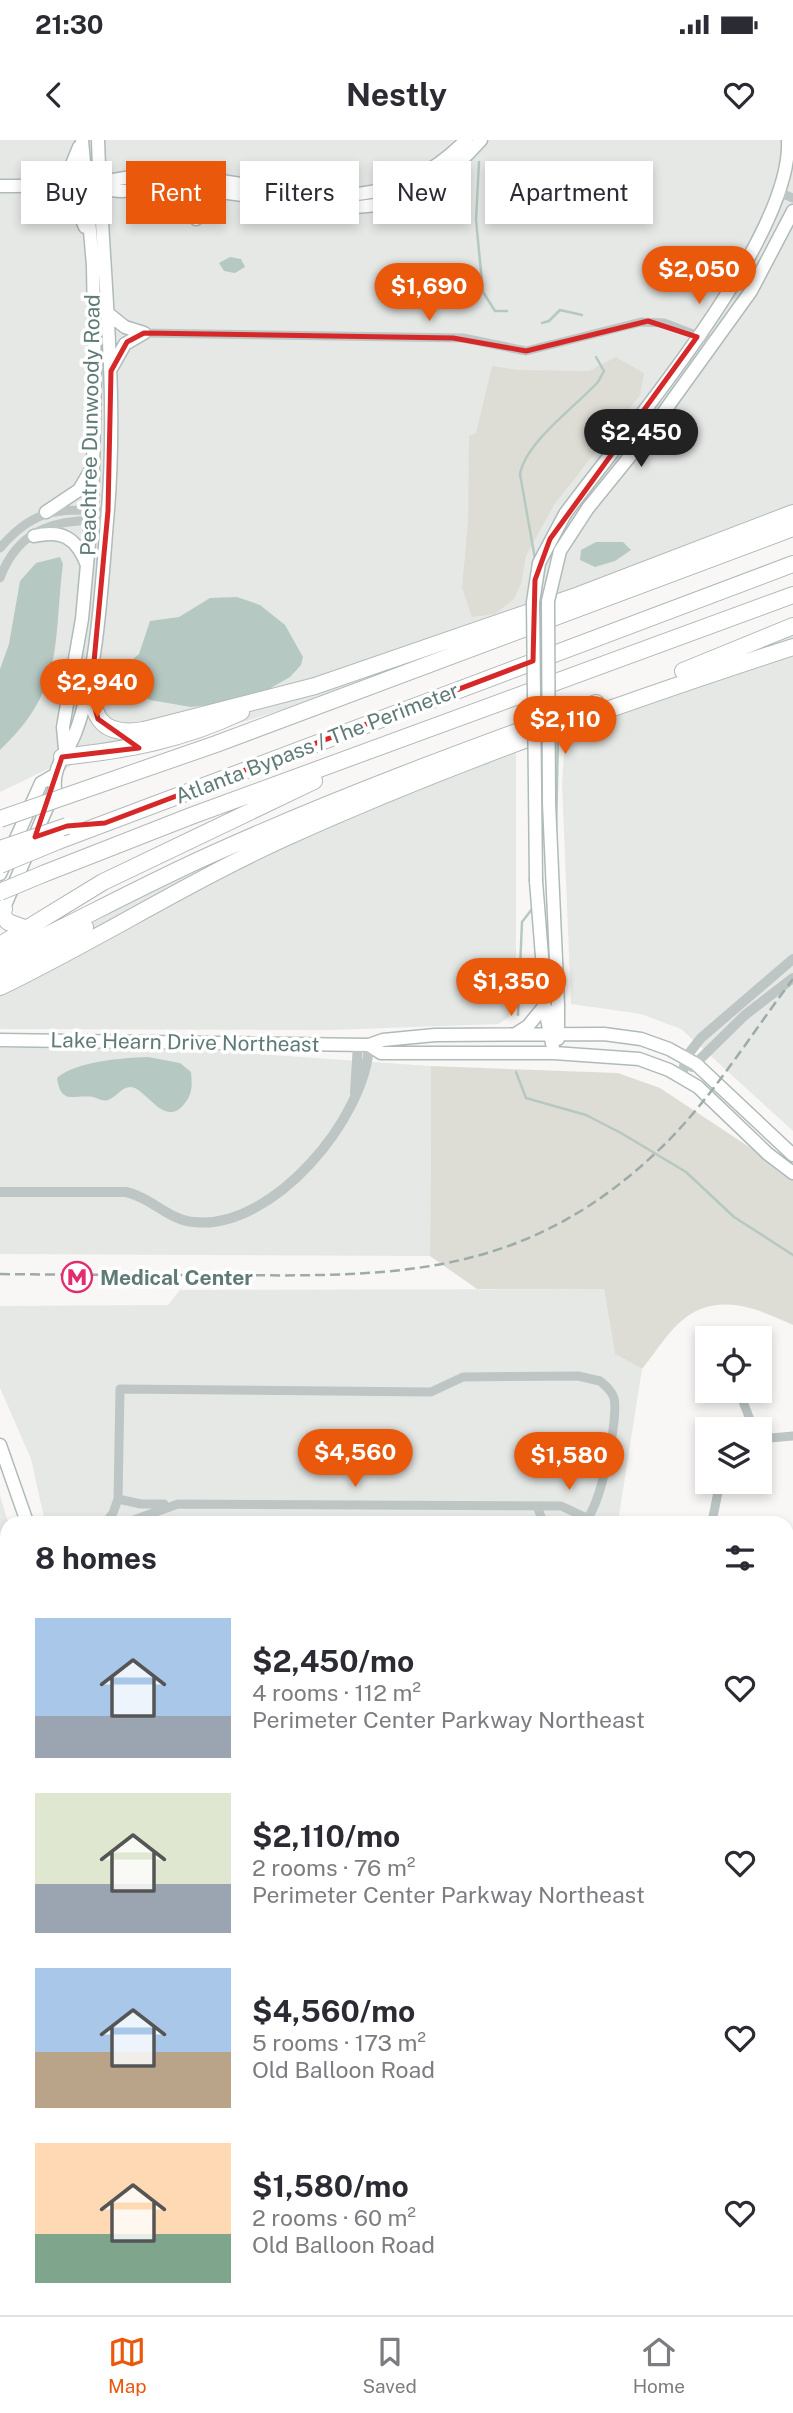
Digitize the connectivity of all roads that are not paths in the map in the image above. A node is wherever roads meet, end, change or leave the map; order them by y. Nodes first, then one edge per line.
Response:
1 (81, 140) edge
2 (98, 140) edge
3 (466, 140) edge
4 (481, 140) edge
5 (788, 140) edge
6 (74, 161) edge
7 (83, 161) edge
8 (99, 161) edge
9 (112, 181) edge
10 (0, 186) edge
11 (21, 186) edge
12 (226, 193) edge
13 (787, 195) edge
14 (793, 211) edge
15 (86, 224) edge
16 (89, 224) edge
17 (104, 224) edge
18 (90, 232) junction
19 (110, 315) junction
20 (144, 333) junction
21 (697, 337) junction
22 (714, 342) junction
23 (111, 371) junction
24 (93, 465) junction
25 (46, 512) junction
26 (793, 513) edge
27 (92, 515) junction
28 (108, 516) junction
29 (793, 528) edge
30 (34, 536) junction
31 (793, 539) edge
32 (0, 548) edge
33 (793, 564) edge
34 (87, 566) junction
35 (680, 572) junction
36 (0, 578) edge
37 (793, 595) edge
38 (793, 626) edge
39 (793, 636) edge
40 (793, 647) edge
41 (682, 671) junction
42 (90, 673) junction
43 (259, 703) junction
44 (63, 753) junction
45 (361, 754) junction
46 (53, 776) junction
47 (338, 801) junction
48 (0, 818) edge
49 (105, 823) junction
50 (0, 849) edge
51 (0, 865) edge
52 (0, 874) edge
53 (0, 892) edge
54 (2, 914) edge
55 (27, 929) junction
56 (0, 944) edge
57 (793, 959) edge
58 (2, 967) edge
59 (793, 978) edge
60 (0, 987) edge
61 (552, 1004) junction
62 (515, 1034) junction
63 (554, 1034) junction
64 (0, 1040) edge
65 (364, 1045) junction
66 (554, 1053) junction
67 (691, 1060) junction
68 (682, 1076) junction
69 (793, 1154) edge
70 (793, 1174) edge
71 (0, 1192) edge
72 (793, 1436) edge
73 (772, 1438) edge
74 (0, 1446) edge
75 (718, 1494) edge
76 (118, 1499) junction
77 (173, 1504) junction
78 (537, 1506) junction
79 (25, 1516) edge
80 (111, 1516) edge
81 (143, 1516) edge
82 (541, 1516) edge
83 (578, 1516) edge
84 (589, 1516) edge
85 (713, 1516) edge

1 - 6 main road
1 - 7 main road, Peachtree Dunwoody Road
2 - 8 main road, Peachtree Dunwoody Road
3 - 9 main road
4 - 12 main road
5 - 13 main road
10 - 11 main road
13 - 21 main road
14 - 22 main road
15 - 18 main road
16 - 18 main road, Peachtree Dunwoody Road
17 - 19 main road, Peachtree Dunwoody Road
18 - 24 main road, Peachtree Dunwoody Road
19 - 20 main road
19 - 23 main road, Peachtree Dunwoody Road
20 - 21 street
20 - 23 main road
21 - 22 street
21 - 61 main road, bridge
22 - 61 main road, bridge
23 - 28 main road, Peachtree Dunwoody Road
24 - 25 main road
24 - 27 main road, Peachtree Dunwoody Road
25 - 27 street
25 - 32 street
26 - 43 highway
27 - 28 street
27 - 30 street
27 - 34 main road, Peachtree Dunwoody Road
28 - 42 main road, Peachtree Dunwoody Road
29 - 35 highway
30 - 34 main road
30 - 36 street
31 - 35 highway
33 - 49 highway, Atlanta Bypass / The Perimeter
34 - 44 main road, Peachtree Dunwoody Road
35 - 48 highway, bridge
37 - 45 highway, Atlanta Bypass / The Perimeter
38 - 41 highway
39 - 41 highway
40 - 60 highway
41 - 47 highway, bridge
42 - 43 highway
42 - 44 main road, Peachtree Dunwoody Road
43 - 44 highway
44 - 46 main road, Peachtree Dunwoody Road
45 - 53 highway, Atlanta Bypass / The Perimeter, bridge
45 - 55 highway
46 - 52 main road, Peachtree Dunwoody Road
46 - 54 main road, Peachtree Dunwoody Road
47 - 58 highway
47 - 58 highway
49 - 50 highway, bridge
49 - 51 highway, Atlanta Bypass / The Perimeter, bridge
54 - 55 highway
55 - 56 highway
57 - 67 street
59 - 67 street
61 - 62 main road
61 - 63 main road
62 - 63 main road, Lake Hearn Drive Northeast
62 - 65 main road, Lake Hearn Drive Northeast
63 - 66 main road
63 - 67 main road, Lake Hearn Drive Northeast
64 - 65 main road, Lake Hearn Drive Northeast
65 - 66 main road, Lake Hearn Drive Northeast
65 - 71 street
66 - 68 main road, Lake Hearn Drive Northeast
67 - 68 street
67 - 69 main road
68 - 70 main road, Lake Hearn Drive Northeast
72 - 73 street
74 - 79 main road
75 - 85 street
76 - 77 street
76 - 80 street
76 - 84 street
77 - 78 street
77 - 81 street
78 - 82 street
78 - 83 street

